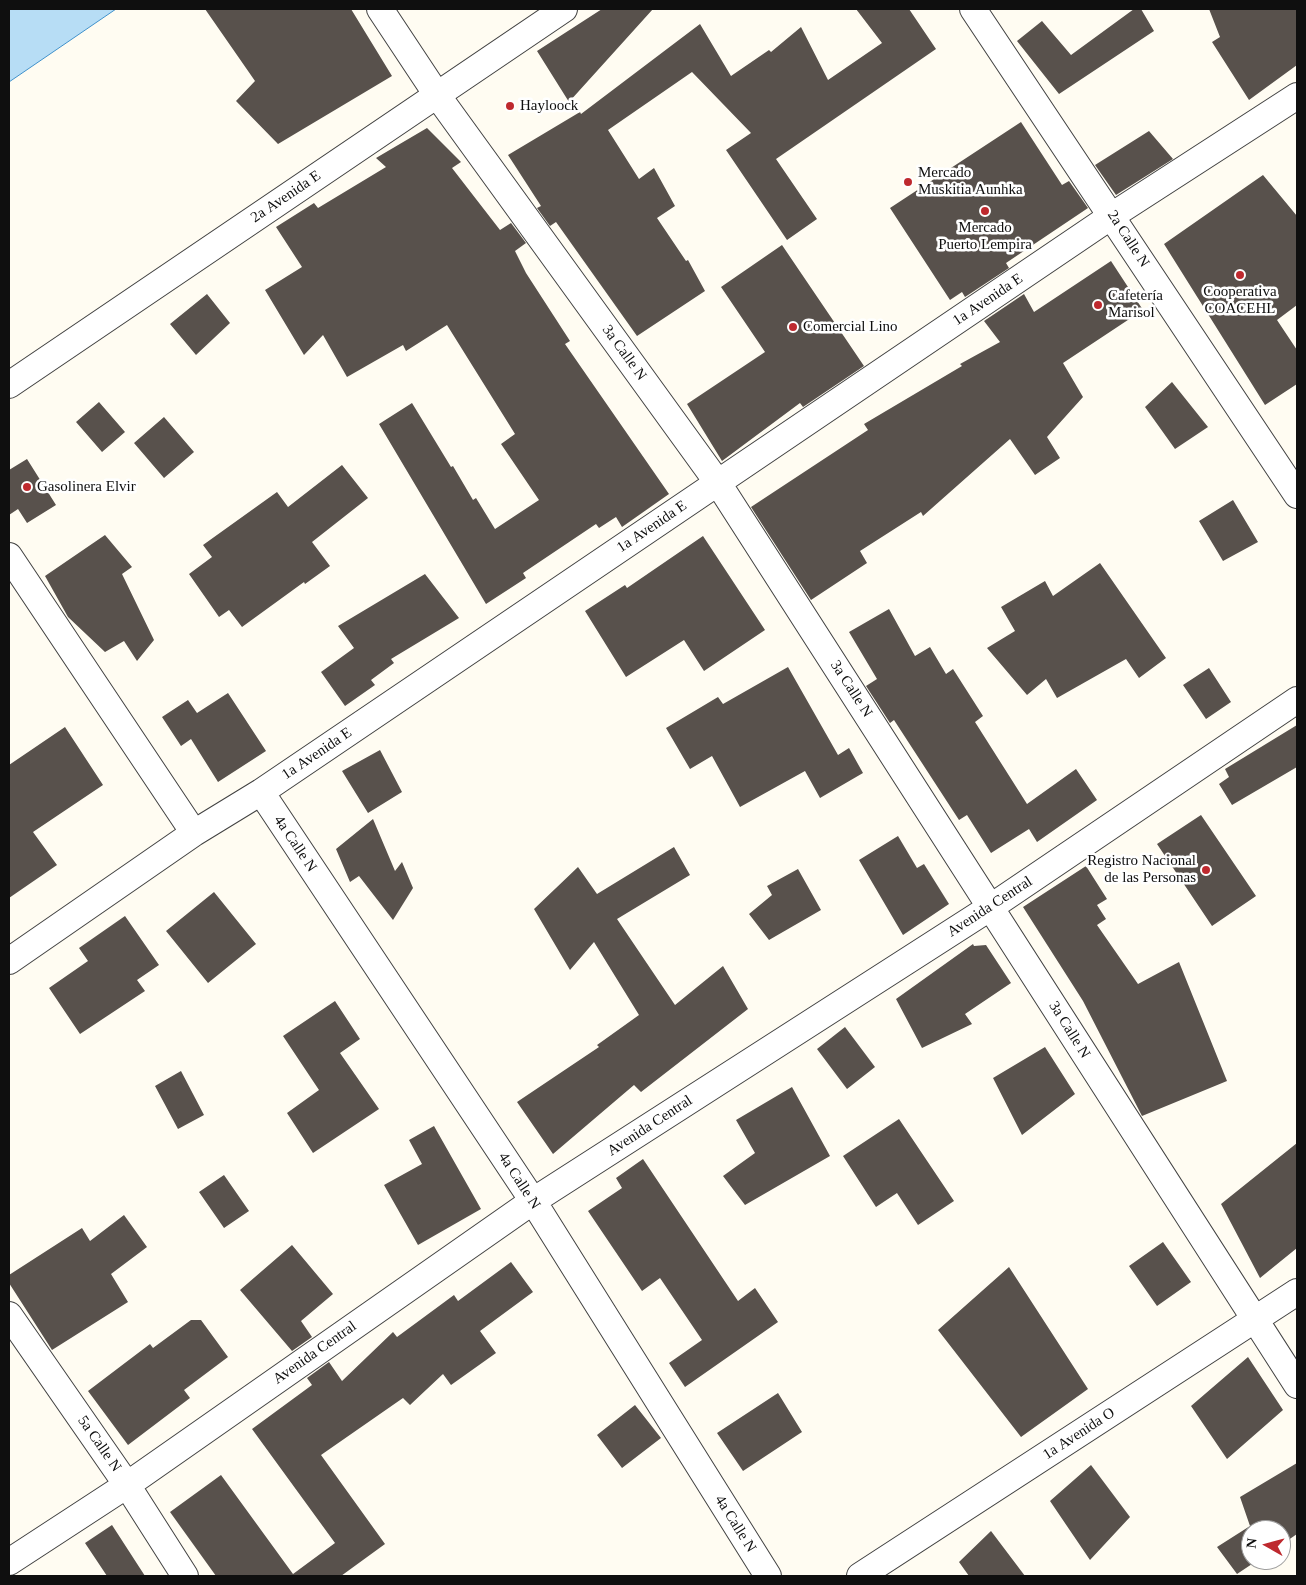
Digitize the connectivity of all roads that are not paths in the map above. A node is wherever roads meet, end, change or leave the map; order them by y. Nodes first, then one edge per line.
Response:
1 (380, 9) edge
2 (564, 9) edge
3 (973, 9) edge
4 (437, 95) junction
5 (1297, 96) edge
6 (1113, 215) junction
7 (9, 385) edge
8 (718, 483) junction
9 (1297, 495) edge
10 (9, 556) edge
11 (1297, 700) edge
12 (261, 792) junction
13 (194, 833) junction
14 (991, 907) junction
15 (9, 961) edge
16 (533, 1201) junction
17 (1297, 1292) edge
18 (9, 1315) edge
19 (1254, 1321) junction
20 (1297, 1385) edge
21 (127, 1485) junction
22 (9, 1562) edge
23 (184, 1576) edge
24 (768, 1576) edge
25 (860, 1576) edge

1 - 4 street, 3a Calle N
2 - 4 street, 2a Avenida E
3 - 6 street, 2a Calle N
4 - 7 street, 2a Avenida E
4 - 8 street, 3a Calle N
5 - 6 street, 1a Avenida E
6 - 8 street, 1a Avenida E
6 - 9 street, 2a Calle N
8 - 12 street, 1a Avenida E
8 - 14 street, 3a Calle N
10 - 13 street
11 - 14 street, Avenida Central
12 - 13 street, 1a Avenida E
12 - 16 street, 4a Calle N
13 - 15 street, 1a Avenida E
14 - 16 street, Avenida Central
14 - 19 street, 3a Calle N
16 - 21 street, Avenida Central
16 - 24 street, 4a Calle N
17 - 19 street, 1a Avenida O
18 - 21 street, 5a Calle N
19 - 20 street, 3a Calle N
19 - 25 street, 1a Avenida O
21 - 22 street, Avenida Central
21 - 23 street, 5a Calle N

